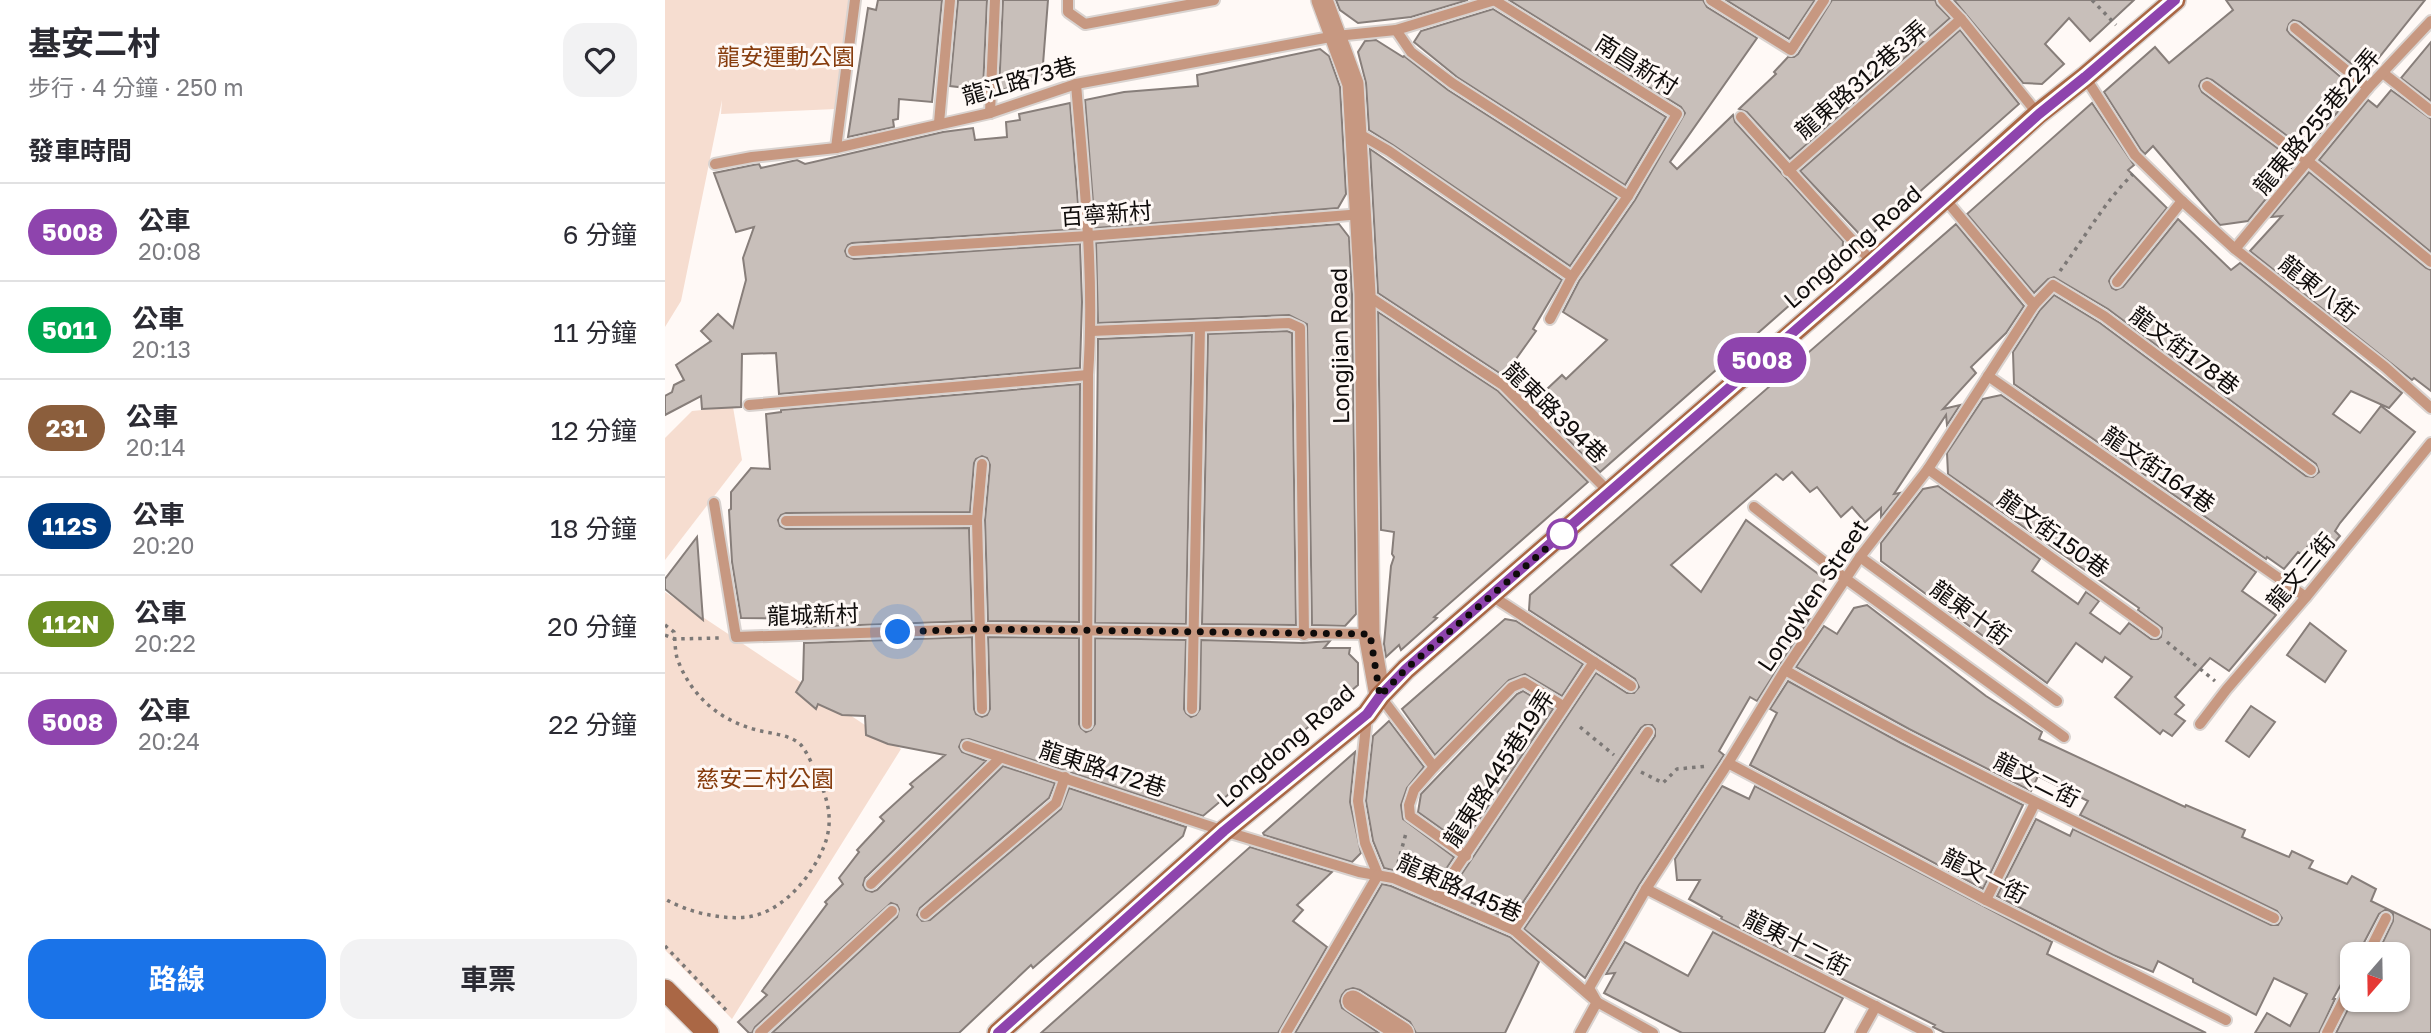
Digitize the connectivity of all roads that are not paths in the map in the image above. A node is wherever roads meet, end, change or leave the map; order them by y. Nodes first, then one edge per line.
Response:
1 (855, 0) edge
2 (950, 0) edge
3 (995, 0) edge
4 (1067, 0) edge
5 (1214, 0) edge
6 (1322, 0) edge
7 (1495, 0) edge
8 (1711, 0) edge
9 (1824, 0) edge
10 (1943, 0) edge
11 (2175, 0) edge
12 (1961, 19) junction
13 (2431, 21) edge
14 (2295, 28) dead end
15 (1396, 30) junction
16 (1336, 36) junction
17 (2383, 73) junction
18 (2085, 77) junction
19 (1076, 84) junction
20 (2207, 86) dead end
21 (2368, 88) junction
22 (2431, 111) edge
23 (990, 113) junction
24 (2039, 114) junction
25 (1741, 117) dead end
26 (939, 123) junction
27 (1356, 132) junction
28 (836, 148) junction
29 (2309, 162) junction
30 (715, 164) dead end
31 (1789, 171) junction
32 (1628, 196) junction
33 (1945, 199) junction
34 (2182, 201) junction
35 (1362, 214) junction
36 (1088, 236) junction
37 (2235, 249) junction
38 (853, 250) dead end
39 (2431, 262) edge
40 (1873, 263) junction
41 (1572, 277) junction
42 (2117, 282) dead end
43 (1365, 294) junction
44 (2034, 304) junction
45 (1550, 319) dead end
46 (1200, 327) junction
47 (1091, 331) junction
48 (1088, 375) junction
49 (1988, 376) junction
50 (749, 405) dead end
51 (2431, 408) edge
52 (2431, 443) edge
53 (982, 464) dead end
54 (1928, 469) junction
55 (2311, 470) dead end
56 (1610, 493) junction
57 (714, 503) dead end
58 (1753, 507) dead end
59 (786, 520) dead end
60 (977, 520) junction
61 (1860, 557) junction
62 (1846, 579) junction
63 (1492, 596) junction
64 (2306, 597) junction
65 (980, 629) junction
66 (1089, 631) junction
67 (1195, 631) junction
68 (2155, 632) road end
69 (1370, 634) junction
70 (1304, 635) junction
71 (1594, 662) junction
72 (1785, 670) junction
73 (1631, 686) dead end
74 (1380, 696) junction
75 (2057, 701) dead end
76 (1563, 706) junction
77 (982, 709) dead end
78 (1192, 709) dead end
79 (1367, 714) junction
80 (1087, 724) dead end
81 (2200, 724) dead end
82 (1648, 732) dead end
83 (2064, 737) dead end
84 (967, 746) dead end
85 (1001, 757) junction
86 (1728, 763) junction
87 (1434, 767) junction
88 (1065, 777) junction
89 (2035, 803) junction
90 (1224, 831) junction
91 (1466, 856) junction
92 (1378, 875) junction
93 (871, 884) dead end
94 (1646, 889) junction
95 (1437, 897) junction
96 (1986, 900) junction
97 (892, 911) dead end
98 (925, 914) dead end
99 (2274, 918) dead end
100 (2386, 918) dead end
101 (1514, 930) junction
102 (2374, 942) edge
103 (665, 990) edge
104 (1353, 1001) dead end
105 (1597, 1002) junction
106 (1876, 1006) junction
107 (2340, 1008) edge
108 (2225, 1020) dead end
109 (1006, 1031) edge
110 (708, 1033) edge
111 (759, 1033) edge
112 (1286, 1033) edge
113 (1403, 1033) edge
114 (1580, 1033) edge
115 (1653, 1033) edge
116 (1861, 1033) edge
117 (1928, 1033) edge
118 (2327, 1033) edge

1 - 28 lane
2 - 26 lane
3 - 23 lane
4 - 5 lane
6 - 16 street, Longjian Road
7 - 15 lane, 龍江路73巷
7 - 32 lane, 南昌新村
8 - 9 lane
10 - 12 lane
11 - 18 street, Longdong Road
12 - 24 lane
12 - 31 lane, 龍東路312巷3弄
13 - 17 lane, 龍東路255巷22弄
14 - 21 lane
15 - 16 lane, 龍江路73巷
15 - 32 lane
16 - 19 lane, 龍江路73巷
16 - 27 street, Longjian Road
17 - 21 lane, 龍東路255巷22弄
17 - 22 lane
18 - 24 street, Longdong Road
18 - 34 lane, 龍東八街
19 - 23 lane, 龍江路73巷
19 - 36 lane
20 - 29 lane
21 - 29 lane, 龍東路255巷22弄
23 - 26 lane, 龍江路73巷
24 - 33 street, Longdong Road
25 - 31 lane
26 - 28 lane, 龍江路73巷
27 - 35 street, Longjian Road
27 - 41 lane
28 - 30 lane, 龍江路73巷
29 - 37 lane, 龍東路255巷22弄
29 - 39 lane
31 - 40 lane
32 - 41 lane, 南昌新村
33 - 40 street, Longdong Road
33 - 44 lane
34 - 37 lane, 龍東八街
34 - 42 lane
35 - 36 lane, 百寧新村
35 - 43 street, Longjian Road
36 - 38 lane, 百寧新村
36 - 47 lane
37 - 51 lane, 龍東八街
40 - 56 street, Longdong Road
41 - 45 lane, 南昌新村
43 - 56 lane, 龍東路394巷
43 - 69 street, Longjian Road
44 - 49 lane, LongWen Street
44 - 55 lane, 龍文街178巷
46 - 47 lane
46 - 67 lane
46 - 70 lane
47 - 48 lane
48 - 50 lane
48 - 66 lane
49 - 54 lane, LongWen Street
49 - 64 lane, 龍文街164巷
52 - 64 lane, 龍文三街
53 - 60 lane
54 - 61 lane, LongWen Street
54 - 68 lane, 龍文街150巷
56 - 63 street, Longdong Road
57 - 65 lane, 龍城新村
58 - 62 lane
59 - 60 lane
60 - 65 lane
61 - 62 lane, LongWen Street
61 - 75 lane, 龍東十街
62 - 72 lane, LongWen Street
62 - 83 lane
63 - 71 lane
63 - 74 street, Longdong Road
64 - 81 lane, 龍文三街
65 - 66 lane, 龍城新村
65 - 77 lane
66 - 67 lane, 龍城新村
66 - 80 lane
67 - 70 lane, 龍城新村
67 - 78 lane
69 - 70 lane, 龍城新村
69 - 74 street, Longjian Road
71 - 73 lane
71 - 76 lane, 龍東路445巷19弄
72 - 86 lane, LongWen Street
72 - 89 lane, 龍文二街
74 - 79 street, Longdong Road
74 - 87 lane
76 - 87 lane
76 - 91 lane, 龍東路445巷19弄
79 - 90 street, Longdong Road
79 - 92 lane
82 - 101 lane
84 - 85 lane, 龍東路472巷
85 - 88 lane, 龍東路472巷
85 - 93 lane
86 - 94 lane, LongWen Street
86 - 96 lane, 龍文一街
87 - 91 lane
88 - 90 lane, 龍東路472巷
88 - 98 lane
89 - 96 lane
89 - 99 lane, 龍文二街
90 - 92 lane, 龍東路445巷
90 - 109 street, Longdong Road
91 - 95 lane, 龍東路445巷19弄
92 - 95 lane, 龍東路445巷
92 - 112 lane
94 - 105 lane, LongWen Street
94 - 106 lane, 龍東十二街
95 - 101 lane, 龍東路445巷
96 - 108 lane, 龍文一街
97 - 111 lane
100 - 102 lane
101 - 105 lane, 龍東路445巷
103 - 110 street
104 - 113 street
105 - 114 lane, LongWen Street
105 - 115 lane, 龍東路445巷
106 - 116 lane
106 - 117 lane, 龍東十二街
107 - 118 lane

